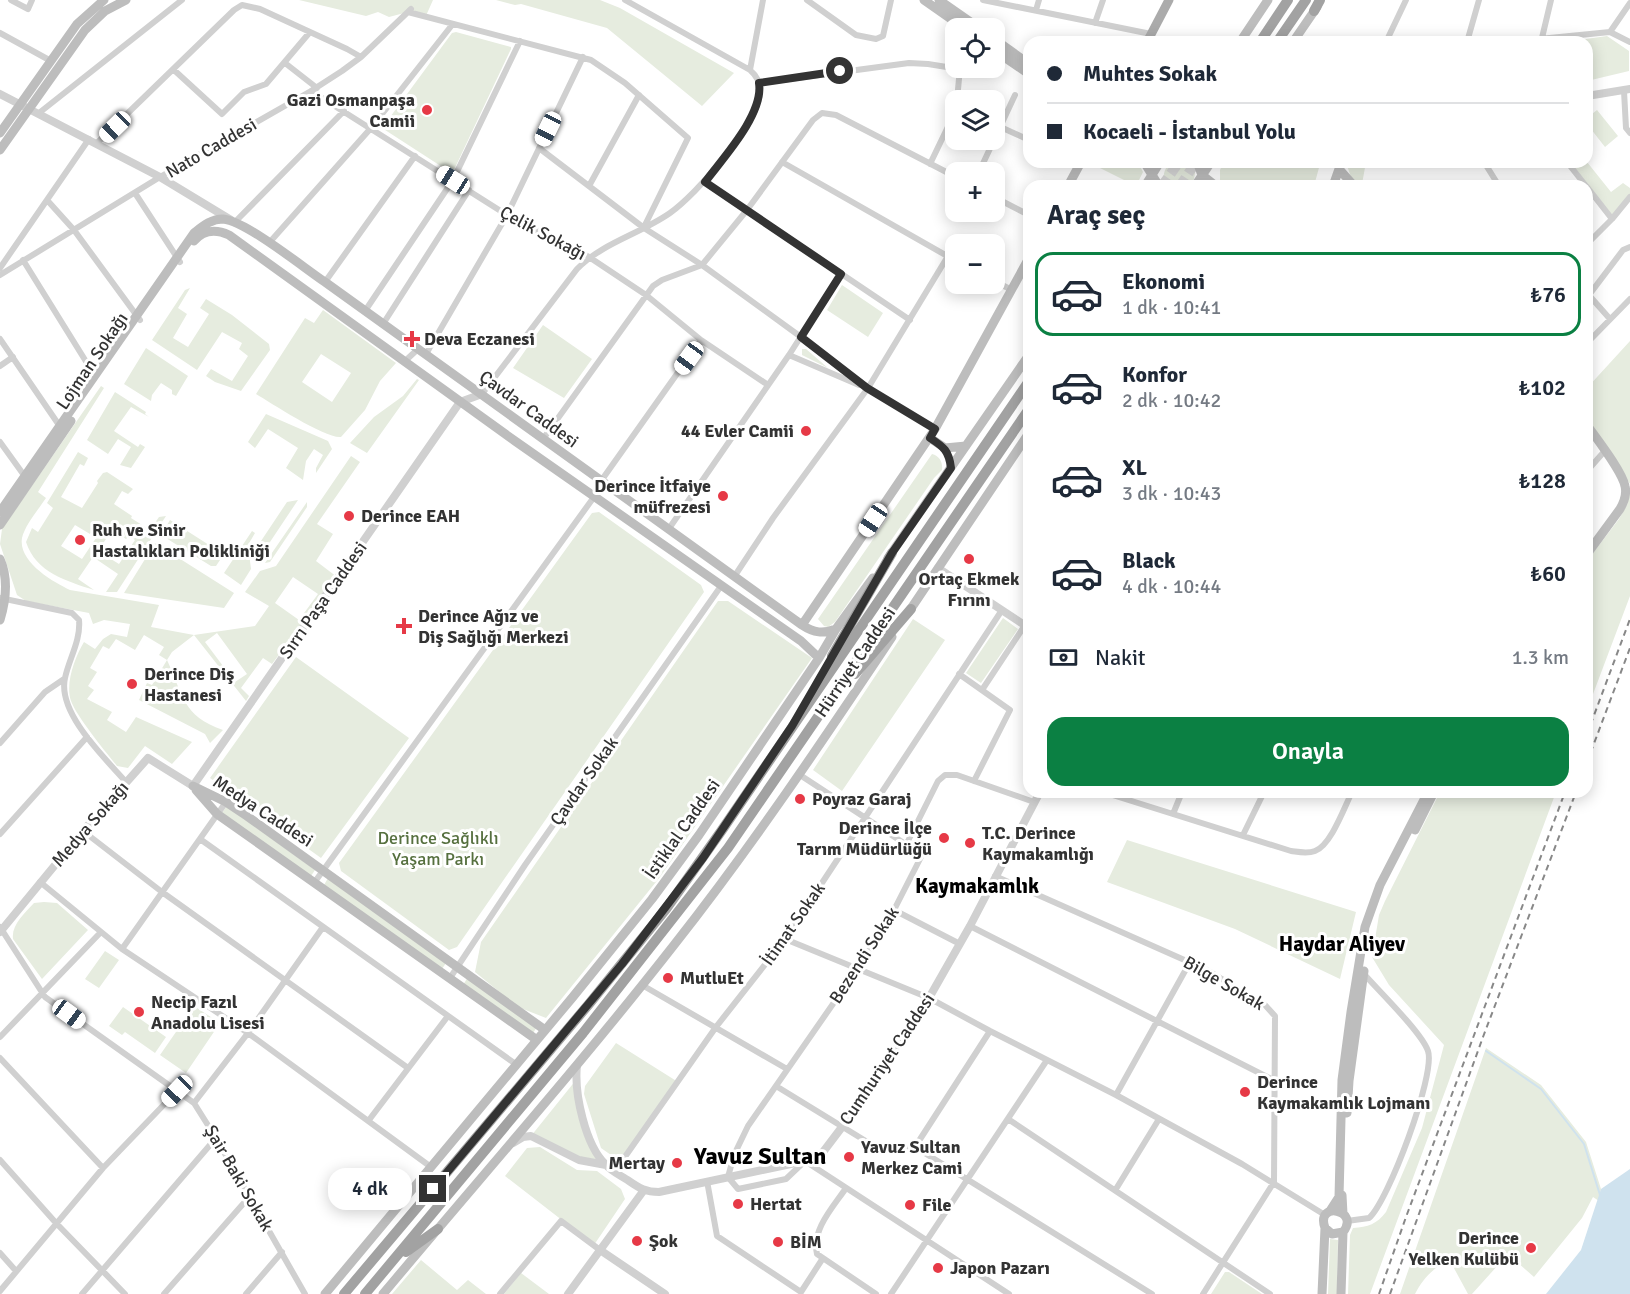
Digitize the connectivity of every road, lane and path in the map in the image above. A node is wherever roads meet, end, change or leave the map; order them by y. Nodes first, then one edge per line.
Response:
1 (11, 0) edge
2 (32, 0) edge
3 (104, 0) edge
4 (126, 0) edge
5 (182, 0) edge
6 (625, 0) edge
7 (764, 0) edge
8 (807, 0) edge
9 (891, 0) edge
10 (924, 0) edge
11 (939, 0) edge
12 (983, 0) edge
13 (1039, 0) edge
14 (1103, 0) edge
15 (1169, 0) edge
16 (1268, 0) edge
17 (1288, 0) edge
18 (1306, 0) edge
19 (1322, 0) edge
20 (1406, 0) edge
21 (1479, 0) edge
22 (1551, 0) edge
23 (998, 1) edge
24 (246, 3) edge
25 (1630, 3) edge
26 (1036, 10) junction
27 (1314, 11) joint
28 (950, 18) edge
29 (965, 18) edge
30 (1095, 23) junction
31 (452, 25) junction
32 (310, 32) junction
33 (1610, 32) junction
34 (0, 33) edge
35 (1142, 36) edge
36 (1150, 36) edge
37 (1244, 36) edge
38 (1264, 36) edge
39 (1281, 36) edge
40 (1297, 36) edge
41 (1389, 36) edge
42 (1469, 36) edge
43 (1541, 36) edge
44 (1575, 36) edge
45 (520, 41) junction
46 (1630, 42) edge
47 (1005, 47) edge
48 (361, 57) junction
49 (584, 57) junction
50 (1005, 58) edge
51 (1023, 60) edge
52 (51, 61) junction
53 (285, 63) junction
54 (945, 66) edge
55 (174, 70) junction
56 (750, 70) junction
57 (1023, 70) edge
58 (759, 83) junction
59 (314, 89) junction
60 (1627, 90) edge
61 (0, 94) edge
62 (639, 95) junction
63 (1015, 95) dead end
64 (1593, 95) edge
65 (29, 109) junction
66 (344, 111) junction
67 (1005, 120) edge
68 (371, 128) junction
69 (1005, 129) edge
70 (0, 133) edge
71 (945, 133) edge
72 (1630, 134) edge
73 (1023, 137) edge
74 (89, 139) junction
75 (97, 143) junction
76 (539, 148) junction
77 (0, 150) edge
78 (415, 156) junction
79 (782, 162) junction
80 (930, 164) junction
81 (1147, 168) edge
82 (1157, 168) edge
83 (1200, 168) edge
84 (1206, 168) edge
85 (1572, 168) edge
86 (945, 172) edge
87 (1202, 174) junction
88 (1152, 176) junction
89 (160, 177) junction
90 (453, 180) junction
91 (1149, 180) edge
92 (1155, 180) edge
93 (1198, 180) edge
94 (1209, 180) edge
95 (1581, 180) edge
96 (705, 182) junction
97 (590, 186) junction
98 (469, 190) junction
99 (135, 193) junction
100 (1593, 195) edge
101 (1630, 196) edge
102 (47, 200) junction
103 (204, 202) junction
104 (1005, 202) edge
105 (747, 210) junction
106 (1023, 211) edge
107 (507, 215) junction
108 (1612, 219) junction
109 (208, 223) junction
110 (234, 223) junction
111 (644, 228) junction
112 (74, 230) junction
113 (198, 236) junction
114 (1593, 238) edge
115 (269, 243) junction
116 (1630, 247) edge
117 (945, 254) edge
118 (589, 257) junction
119 (23, 260) junction
120 (178, 260) junction
121 (945, 261) edge
122 (702, 265) junction
123 (0, 268) edge
124 (1023, 269) edge
125 (841, 274) junction
126 (0, 275) edge
127 (325, 282) junction
128 (1005, 286) edge
129 (1593, 288) edge
130 (1012, 290) junction
131 (646, 295) junction
132 (1630, 299) edge
133 (1593, 300) edge
134 (365, 311) junction
135 (138, 318) junction
136 (1610, 319) junction
137 (910, 320) junction
138 (383, 324) junction
139 (801, 337) junction
140 (1593, 337) edge
141 (0, 339) edge
142 (701, 340) junction
143 (422, 352) junction
144 (789, 355) junction
145 (13, 357) junction
146 (404, 362) junction
147 (1023, 364) edge
148 (0, 366) edge
149 (95, 376) junction
150 (768, 385) junction
151 (867, 388) junction
152 (1023, 390) edge
153 (482, 394) junction
154 (460, 402) junction
155 (1023, 418) edge
156 (62, 429) junction
157 (1593, 433) edge
158 (932, 434) junction
159 (543, 439) junction
160 (1593, 441) edge
161 (0, 442) edge
162 (1023, 443) edge
163 (966, 446) junction
164 (945, 448) junction
165 (1602, 454) junction
166 (1593, 464) edge
167 (951, 468) junction
168 (27, 479) junction
169 (601, 481) junction
170 (594, 497) junction
171 (0, 512) edge
172 (0, 525) edge
173 (668, 530) junction
174 (1593, 537) edge
175 (1593, 546) edge
176 (892, 553) junction
177 (0, 559) edge
178 (938, 568) junction
179 (734, 577) junction
180 (721, 586) junction
181 (3, 599) edge
182 (911, 609) junction
183 (1002, 610) junction
184 (0, 620) edge
185 (1023, 621) edge
186 (774, 623) junction
187 (805, 627) junction
188 (836, 629) junction
189 (1023, 631) edge
190 (806, 645) junction
191 (819, 658) junction
192 (959, 674) junction
193 (64, 679) junction
194 (982, 690) junction
195 (825, 707) junction
196 (792, 726) junction
197 (87, 737) junction
198 (0, 743) edge
199 (800, 775) junction
200 (126, 782) junction
201 (974, 782) junction
202 (193, 786) junction
203 (1036, 798) edge
204 (1122, 798) edge
205 (1180, 798) edge
206 (1261, 798) edge
207 (1349, 798) edge
208 (1425, 798) edge
209 (1431, 798) edge
210 (226, 802) junction
211 (1034, 802) junction
212 (217, 814) junction
213 (1173, 814) junction
214 (864, 819) junction
215 (83, 831) junction
216 (0, 834) edge
217 (1243, 836) junction
218 (200, 839) junction
219 (906, 845) junction
220 (323, 870) junction
221 (995, 876) junction
222 (40, 882) junction
223 (314, 883) junction
224 (162, 892) junction
225 (894, 910) junction
226 (970, 926) junction
227 (323, 927) junction
228 (1, 930) edge
229 (100, 933) junction
230 (785, 939) junction
231 (960, 944) junction
232 (122, 948) junction
233 (1190, 962) junction
234 (457, 967) junction
235 (858, 968) junction
236 (1361, 971) junction
237 (450, 978) junction
238 (285, 980) junction
239 (642, 985) junction
240 (41, 993) junction
241 (929, 998) junction
242 (448, 1016) junction
243 (1158, 1021) junction
244 (716, 1027) junction
245 (545, 1030) junction
246 (990, 1031) junction
247 (248, 1033) junction
248 (0, 1037) edge
249 (537, 1040) junction
250 (0, 1058) edge
251 (1047, 1060) junction
252 (517, 1065) junction
253 (578, 1065) junction
254 (408, 1068) junction
255 (787, 1069) junction
256 (1275, 1081) junction
257 (776, 1086) junction
258 (177, 1091) junction
259 (1116, 1095) junction
260 (194, 1103) junction
261 (1008, 1119) junction
262 (1159, 1119) junction
263 (369, 1120) junction
264 (842, 1128) junction
265 (216, 1138) junction
266 (512, 1144) junction
267 (915, 1147) junction
268 (0, 1160) edge
269 (805, 1161) junction
270 (606, 1165) junction
271 (431, 1167) junction
272 (103, 1168) junction
273 (615, 1172) junction
274 (728, 1177) junction
275 (968, 1180) junction
276 (707, 1181) junction
277 (1274, 1182) junction
278 (846, 1188) junction
279 (644, 1190) junction
280 (1116, 1190) junction
281 (250, 1196) junction
282 (1328, 1213) junction
283 (1345, 1217) junction
284 (56, 1223) junction
285 (1325, 1228) junction
286 (438, 1229) junction
287 (1343, 1232) junction
288 (927, 1241) junction
289 (600, 1250) junction
290 (282, 1252) junction
291 (0, 1253) edge
292 (823, 1258) junction
293 (1223, 1261) junction
294 (391, 1263) junction
295 (16, 1271) junction
296 (102, 1271) junction
297 (652, 1285) junction
298 (0, 1291) edge
299 (82, 1294) edge
300 (125, 1294) edge
301 (164, 1294) edge
302 (246, 1294) edge
303 (305, 1294) edge
304 (325, 1294) edge
305 (344, 1294) edge
306 (365, 1294) edge
307 (383, 1294) edge
308 (500, 1294) edge
309 (568, 1294) edge
310 (648, 1294) edge
311 (665, 1294) edge
312 (876, 1294) edge
313 (891, 1294) edge
314 (1009, 1294) edge
315 (1152, 1294) edge
316 (1203, 1294) edge
317 (1270, 1294) edge
318 (1322, 1294) edge
319 (1341, 1294) edge

1 - 2 street
3 - 52 main road
4 - 65 main road
5 - 65 street
6 - 56 street
7 - 56 street
8 - 9 street
10 - 28 main road
11 - 29 main road
12 - 23 street
13 - 26 street
14 - 30 street
15 - 36 main road
16 - 37 main road
17 - 38 highway
18 - 39 highway
19 - 27 highway
20 - 41 street
21 - 42 street
22 - 43 street
23 - 26 street
24 - 32 street
24 - 55 street
25 - 33 street
26 - 30 street
27 - 40 main road
30 - 35 street
31 - 45 street
31 - 48 street, Nato Caddesi
31 - 68 street
32 - 48 street
32 - 53 street
33 - 44 street
33 - 46 street
34 - 52 street
45 - 49 street
45 - 90 street
47 - 51 main road
48 - 59 street, Nato Caddesi
49 - 62 street
49 - 76 street
50 - 57 main road
52 - 65 main road
53 - 55 street
53 - 59 street, Çelik Sokağı
54 - 58 street
55 - 75 street
56 - 58 street
58 - 96 street
59 - 66 street, Çelik Sokağı
59 - 89 street, Nato Caddesi
60 - 64 street
60 - 72 street
61 - 65 street, Çavdar Caddesi
62 - 97 street
62 - 111 street
63 - 67 street
65 - 70 main road
65 - 74 street, Çavdar Caddesi
65 - 77 main road
66 - 68 street, Çelik Sokağı
66 - 110 street
68 - 78 street, Çelik Sokağı
68 - 115 street
69 - 73 street
71 - 80 street
74 - 75 street, Çavdar Caddesi
74 - 102 street
75 - 89 street, Çavdar Caddesi
76 - 97 street
76 - 107 street
78 - 90 street, Çelik Sokağı
78 - 127 street
79 - 80 street
79 - 105 street
79 - 117 street
80 - 86 street
81 - 88 main road
82 - 88 main road
83 - 87 main road
84 - 87 main road
85 - 95 street
87 - 93 main road
87 - 94 main road
88 - 91 main road
88 - 92 main road
89 - 99 street, Nato Caddesi
89 - 103 street, Çavdar Caddesi
90 - 98 street, Çelik Sokağı
90 - 134 street
96 - 105 street
96 - 111 street
97 - 111 street
98 - 107 street, Çelik Sokağı
98 - 138 street
99 - 112 street, Nato Caddesi
99 - 120 street
100 - 108 street
101 - 108 street
102 - 112 street
102 - 123 street
103 - 109 street
103 - 110 street, Çavdar Caddesi
104 - 106 street
105 - 122 street
105 - 125 street
107 - 118 street, Çelik Sokağı
107 - 143 street
108 - 114 street
109 - 110 main road, Çavdar Caddesi
109 - 113 street
109 - 120 main road, Lojman Sokağı
110 - 115 main road, Çavdar Caddesi
111 - 118 street
111 - 122 street
112 - 119 street, Nato Caddesi
112 - 135 street
113 - 120 main road, Lojman Sokağı
113 - 146 main road, Çavdar Caddesi
115 - 127 main road, Çavdar Caddesi
116 - 129 street
118 - 131 street, Çelik Sokağı
118 - 153 street
119 - 126 street, Nato Caddesi
119 - 149 street
120 - 135 main road, Lojman Sokağı
121 - 137 street
122 - 131 street
122 - 139 street
124 - 130 main road
125 - 137 street
125 - 139 street
127 - 134 main road, Çavdar Caddesi
128 - 130 street
130 - 158 main road
131 - 142 street, Çelik Sokağı
131 - 159 street
132 - 136 street
133 - 136 street
134 - 138 main road, Çavdar Caddesi
135 - 149 main road, Lojman Sokağı
135 - 156 main road, Lojman Sokağı
136 - 140 street
137 - 151 street
138 - 143 main road, Çavdar Caddesi
139 - 144 street
139 - 151 street
141 - 145 street
142 - 150 street, Çelik Sokağı
142 - 169 street
143 - 146 street
143 - 153 main road, Çavdar Caddesi
144 - 150 street
144 - 151 street
145 - 148 street
145 - 156 street
146 - 154 main road, Çavdar Caddesi
147 - 163 main road, İstiklal Caddesi
149 - 156 main road, Lojman Sokağı
150 - 173 street
151 - 158 street
151 - 179 street
152 - 196 highway
153 - 154 street
153 - 159 main road, Çavdar Caddesi
154 - 170 main road, Çavdar Caddesi
154 - 202 street, Sırrı Paşa Caddesi
155 - 195 highway
156 - 168 main road, Lojman Sokağı
157 - 175 main road
158 - 164 main road
158 - 187 main road
159 - 169 main road, Çavdar Caddesi
160 - 165 main road
161 - 168 street
162 - 178 main road, Hürriyet Caddesi
163 - 164 main road
163 - 167 main road, İstiklal Caddesi
164 - 167 main road
165 - 166 street
165 - 174 main road
167 - 176 main road, İstiklal Caddesi
168 - 171 main road, Lojman Sokağı
168 - 172 main road, Lojman Sokağı
169 - 173 main road, Çavdar Caddesi
170 - 180 main road, Çavdar Caddesi
170 - 220 street
173 - 179 main road, Çavdar Caddesi
176 - 188 main road, İstiklal Caddesi
176 - 196 highway
177 - 181 main road
178 - 182 main road, Hürriyet Caddesi
178 - 183 street
179 - 187 main road, Çavdar Caddesi
180 - 186 main road, Çavdar Caddesi
180 - 234 street, Çavdar Sokak
181 - 184 main road
181 - 193 street
182 - 195 highway
182 - 199 main road, Hürriyet Caddesi
183 - 185 street
183 - 192 street, İtimat Sokak
186 - 187 main road
186 - 190 main road, Çavdar Caddesi
187 - 188 main road
187 - 190 main road
187 - 191 main road
188 - 191 main road, İstiklal Caddesi
189 - 194 street
190 - 191 main road, Çavdar Caddesi
191 - 245 main road, İstiklal Caddesi
192 - 194 street
192 - 214 street, İtimat Sokak
193 - 197 street
193 - 198 street
194 - 201 street
195 - 294 highway
196 - 305 highway
197 - 200 street
197 - 216 street
199 - 214 street, Bezendi Sokak
199 - 239 main road, Hürriyet Caddesi
200 - 202 street, Medya Sokağı
200 - 215 street, Medya Sokağı
201 - 211 street
201 - 219 street
202 - 210 main road, Medya Caddesi
202 - 212 main road, Medya Caddesi
203 - 211 street, Cumhuriyet Caddesi
204 - 213 street
205 - 213 street
206 - 217 street
207 - 217 street
208 - 236 main road
209 - 236 main road
210 - 212 street
210 - 220 main road, Medya Caddesi
211 - 221 street, Cumhuriyet Caddesi
212 - 218 street
212 - 223 main road, Medya Caddesi
213 - 217 street
214 - 219 street, Bezendi Sokak
214 - 230 street, İtimat Sokak
215 - 222 street, Medya Sokağı
215 - 224 street
218 - 224 street
218 - 227 street
219 - 225 street, Bezendi Sokak
220 - 223 street
220 - 234 main road, Medya Caddesi
221 - 226 street, Cumhuriyet Caddesi
221 - 233 street, Bilge Sokak
222 - 228 street, Medya Sokağı
222 - 229 street
223 - 237 main road, Medya Caddesi
224 - 232 street
224 - 238 street
225 - 231 street
225 - 235 street, Bezendi Sokak
226 - 231 street, Cumhuriyet Caddesi
226 - 243 street
227 - 238 street
227 - 242 street
228 - 240 street, Şair Baki Sokak
229 - 232 street
229 - 240 street
230 - 235 street
230 - 244 street, İtimat Sokak
231 - 241 street, Cumhuriyet Caddesi
232 - 247 street
233 - 243 street
233 - 256 street, Bilge Sokak
234 - 237 street, Çavdar Sokak
234 - 245 main road, Medya Caddesi
235 - 241 street
235 - 255 street, Bezendi Sokak
236 - 282 main road
236 - 283 main road
236 - 283 street
237 - 249 main road, Medya Caddesi
238 - 247 street
238 - 254 street
239 - 244 street
239 - 253 main road, Hürriyet Caddesi
240 - 248 street
240 - 258 street, Şair Baki Sokak
241 - 246 street
241 - 264 street, Cumhuriyet Caddesi
242 - 252 street
242 - 254 street
243 - 256 street
243 - 259 street
244 - 255 street
244 - 273 street, İtimat Sokak
245 - 249 main road, İstiklal Caddesi
246 - 251 street
246 - 267 street
247 - 260 street
247 - 263 street
249 - 252 main road, İstiklal Caddesi
250 - 272 street
251 - 259 street
251 - 261 street
252 - 271 main road, İstiklal Caddesi
253 - 266 main road, Hürriyet Caddesi
253 - 270 street
254 - 263 street
255 - 257 street, Bezendi Sokak
256 - 277 street, Bilge Sokak
257 - 264 street
257 - 274 street, Bezendi Sokak
258 - 260 street, Şair Baki Sokak
258 - 272 street
259 - 262 street
260 - 265 street, Şair Baki Sokak
261 - 275 street
261 - 280 street
262 - 277 street
262 - 280 street
263 - 271 street
264 - 267 street
264 - 269 street, Cumhuriyet Caddesi
265 - 281 street, Şair Baki Sokak
265 - 296 street
266 - 270 street
266 - 286 main road, Hürriyet Caddesi
267 - 275 street
268 - 284 street
269 - 274 street, Cumhuriyet Caddesi
269 - 274 street
269 - 278 street
270 - 273 street
271 - 304 main road, İstiklal Caddesi
272 - 284 street
273 - 279 street
274 - 276 street, Cumhuriyet Caddesi
275 - 288 street
275 - 315 street
276 - 279 street, Cumhuriyet Caddesi
276 - 292 street
277 - 282 street
277 - 293 street
278 - 288 street
278 - 292 street
279 - 289 street
280 - 293 street
281 - 290 street, Şair Baki Sokak
281 - 301 street
282 - 283 main road
282 - 285 main road
283 - 287 main road
284 - 295 street
284 - 296 street
285 - 287 main road
285 - 318 main road
286 - 294 highway
286 - 307 main road, Hürriyet Caddesi
287 - 319 main road
288 - 313 street
288 - 314 street
289 - 297 street
289 - 308 street
289 - 309 street
290 - 302 street
290 - 303 street, Şair Baki Sokak
291 - 295 street
292 - 312 street
293 - 316 street
293 - 317 street
294 - 306 highway
295 - 298 street
296 - 299 street
296 - 300 street
297 - 310 street
297 - 311 street

